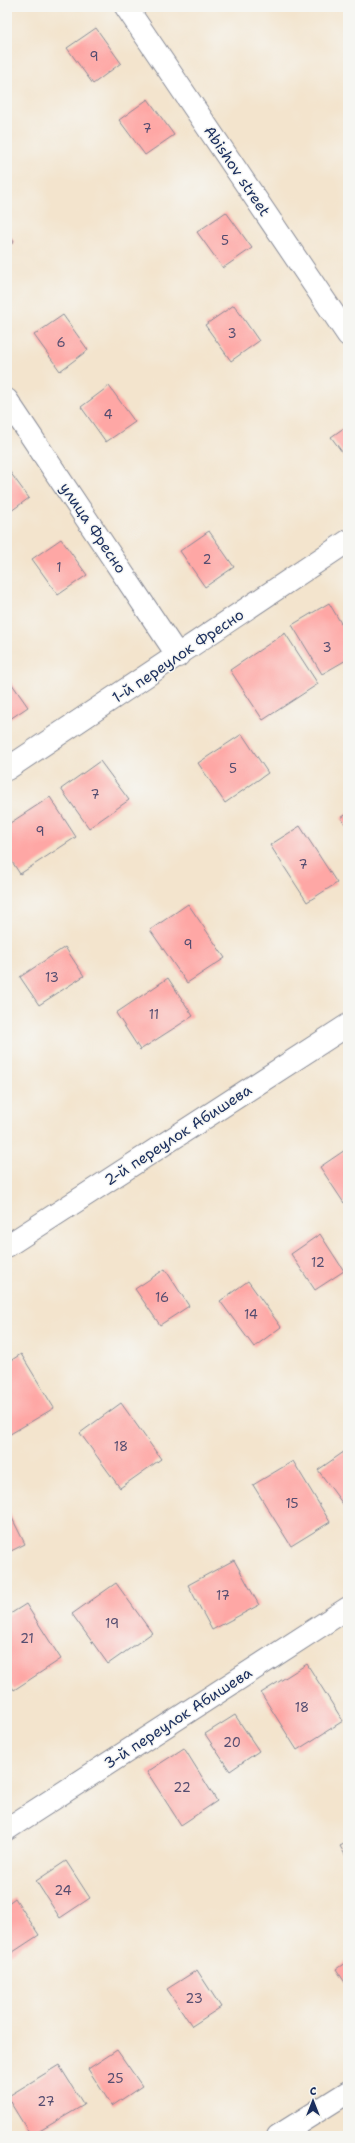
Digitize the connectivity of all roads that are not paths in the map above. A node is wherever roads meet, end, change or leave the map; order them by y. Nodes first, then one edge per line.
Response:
1 (126, 7) edge
2 (348, 335) edge
3 (7, 400) edge
4 (348, 541) edge
5 (178, 656) junction
6 (7, 769) edge
7 (348, 1025) edge
8 (7, 1246) edge
9 (348, 1608) edge
10 (7, 1829) edge
11 (348, 2092) edge
12 (278, 2136) edge

1 - 2 street, Abishov street
3 - 5 street, улица Фресно
4 - 5 street, 1-й переулок Фресно
5 - 6 street, 1-й переулок Фресно
7 - 8 street, 2-й переулок Абишева
9 - 10 street, 3-й переулок Абишева
11 - 12 street

